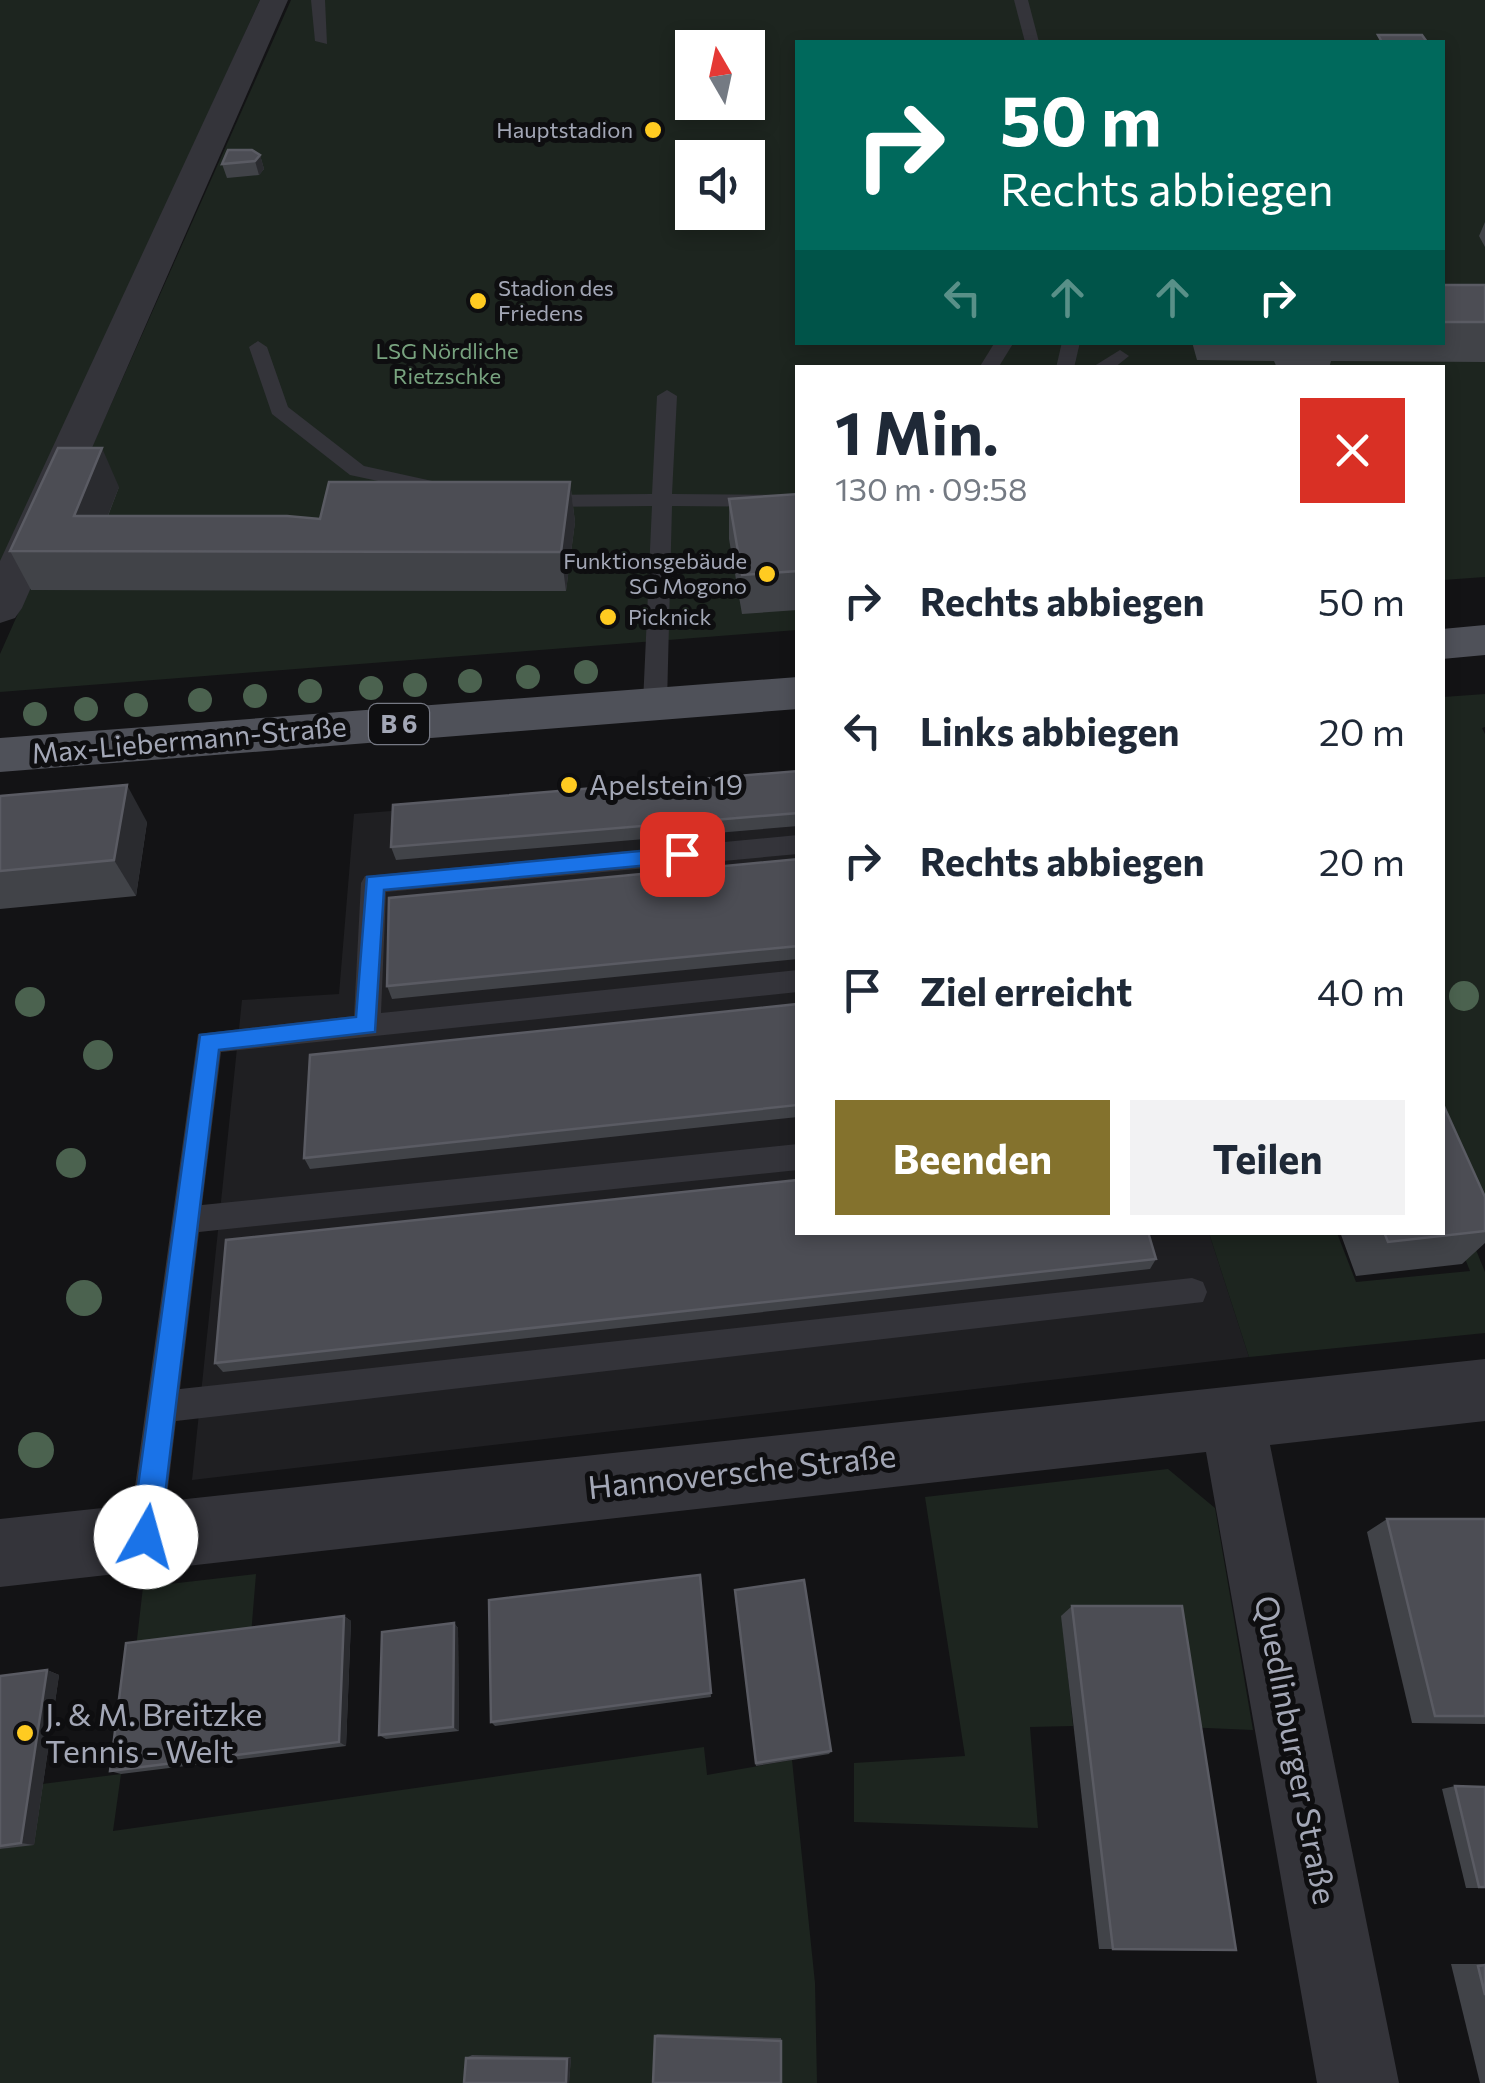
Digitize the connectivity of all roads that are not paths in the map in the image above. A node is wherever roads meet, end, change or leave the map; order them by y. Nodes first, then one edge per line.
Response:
1 (274, 0) edge
2 (318, 0) edge
3 (1021, 0) edge
4 (1031, 40) edge
5 (322, 41) dead end
6 (258, 347) dead end
7 (1120, 356) dead end
8 (1105, 365) edge
9 (667, 396) dead end
10 (795, 485) edge
11 (465, 494) edge
12 (662, 500) junction
13 (756, 500) junction
14 (519, 501) edge
15 (795, 501) edge
16 (0, 608) edge
17 (1485, 640) edge
18 (1445, 644) edge
19 (795, 693) edge
20 (654, 704) junction
21 (0, 756) edge
22 (795, 844) edge
23 (795, 981) edge
24 (367, 1025) junction
25 (795, 1157) edge
26 (186, 1220) junction
27 (1192, 1292) dead end
28 (1485, 1390) edge
29 (162, 1407) junction
30 (1232, 1418) junction
31 (146, 1537) junction
32 (0, 1553) edge
33 (1358, 2083) edge

1 - 16 street
2 - 5 lane
3 - 4 lane
6 - 11 lane
7 - 8 lane
9 - 12 lane
10 - 13 lane
12 - 13 lane
12 - 14 lane
12 - 20 lane
13 - 15 lane
17 - 18 main road
19 - 20 main road, Max-Liebermann-Straße / B 6
20 - 21 main road, Max-Liebermann-Straße / B 6
22 - 24 lane
23 - 24 lane
24 - 26 lane
25 - 26 lane
26 - 29 lane
27 - 29 lane
28 - 30 street, Hannoversche Straße
29 - 31 lane
30 - 31 street, Hannoversche Straße
30 - 33 street, Quedlinburger Straße
31 - 32 street, Hannoversche Straße

